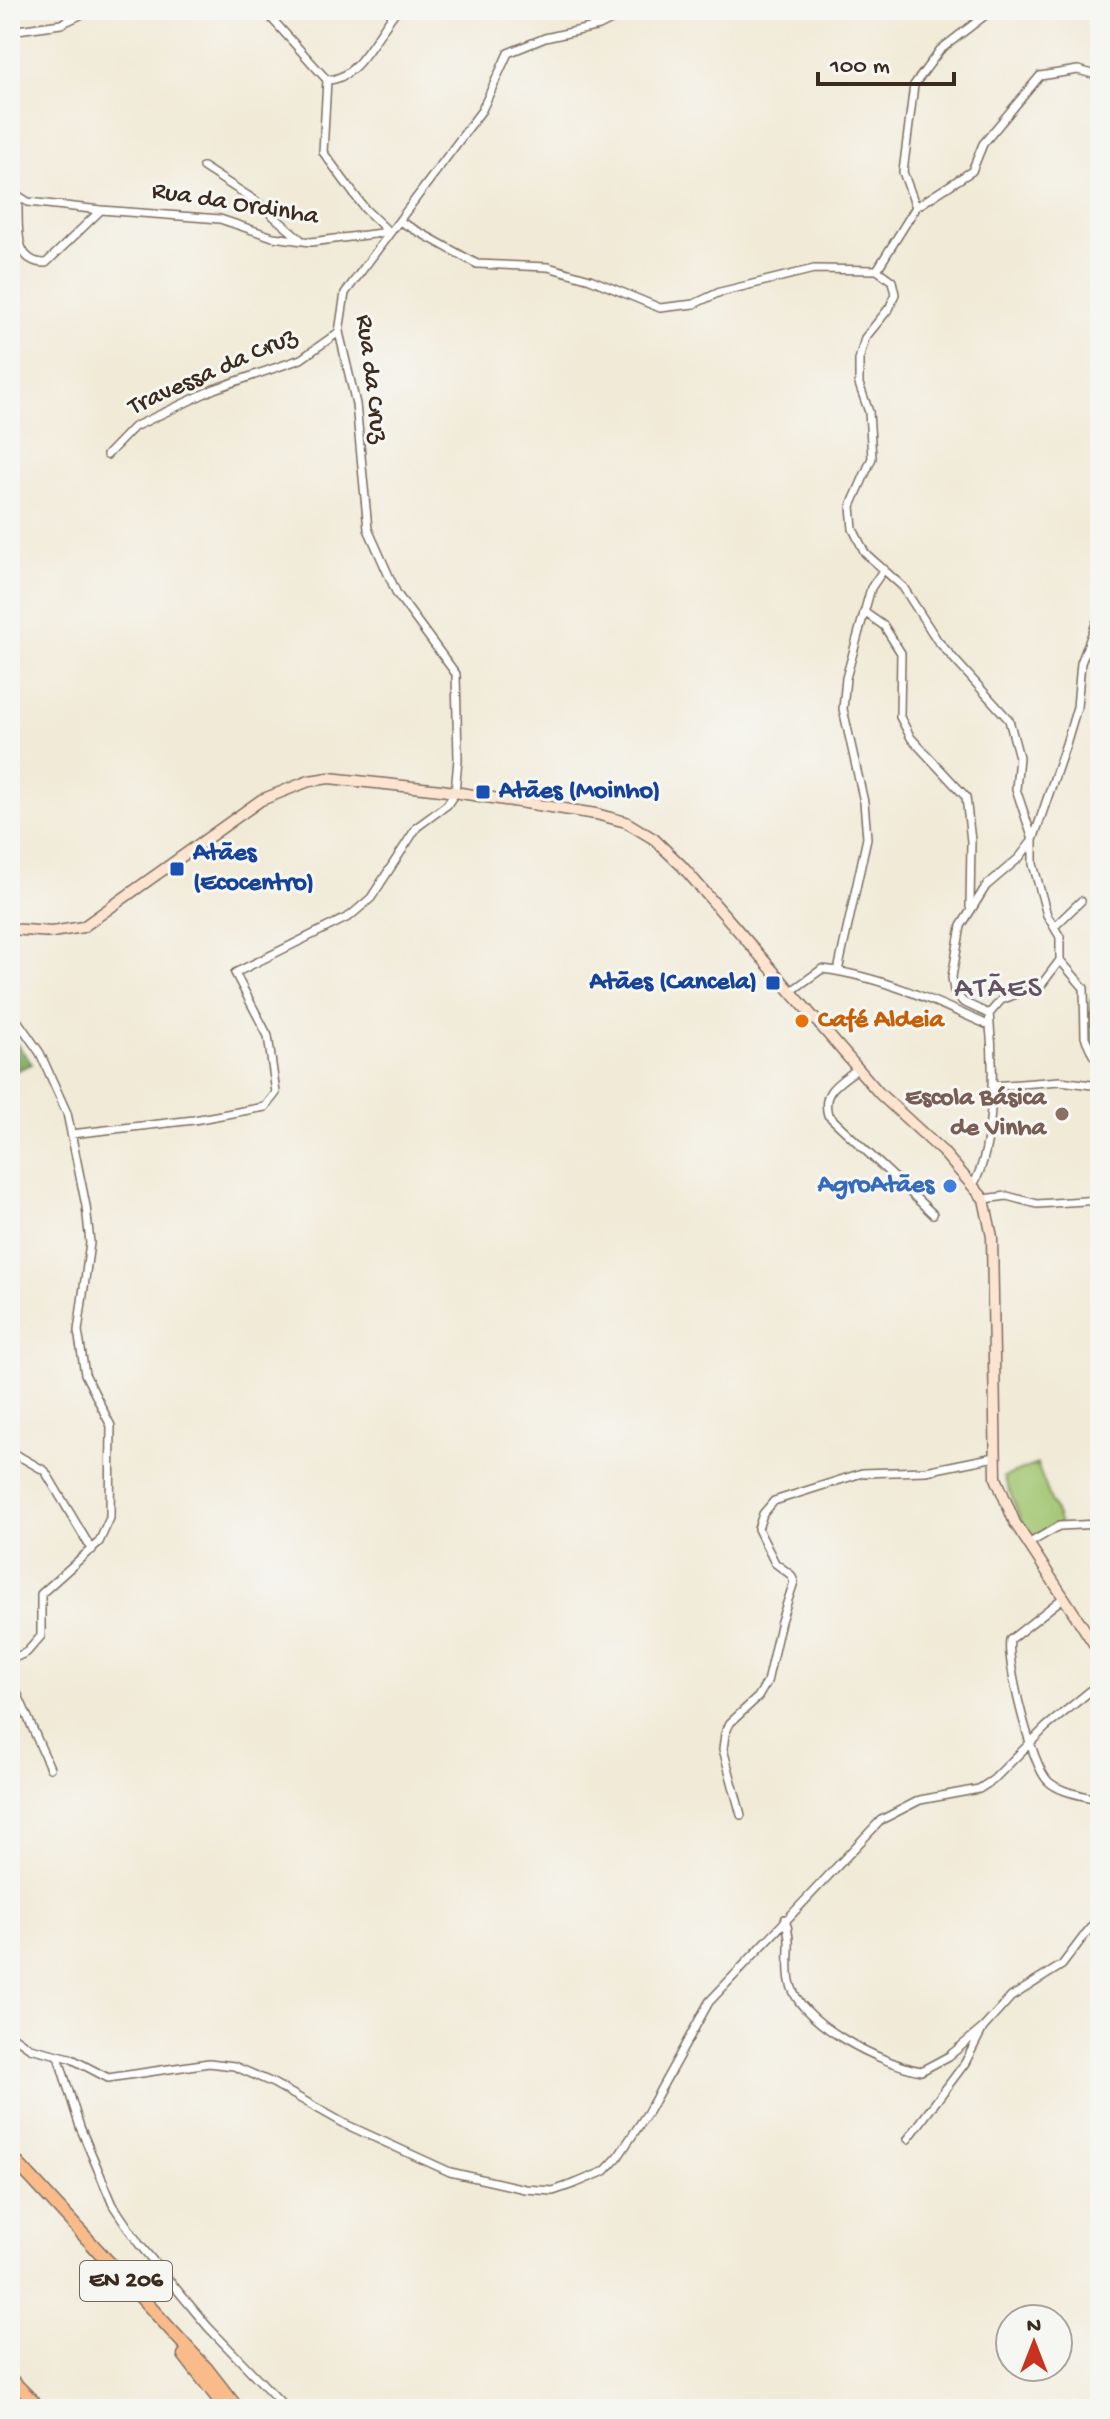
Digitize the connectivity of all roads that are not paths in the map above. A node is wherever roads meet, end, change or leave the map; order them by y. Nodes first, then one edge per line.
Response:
1 (91, 10) edge
2 (264, 10) edge
3 (397, 10) edge
4 (631, 10) edge
5 (992, 10) edge
6 (10, 31) edge
7 (1100, 76) edge
8 (327, 80) junction
9 (203, 167) dead end
10 (13, 192) edge
11 (916, 207) junction
12 (101, 210) junction
13 (399, 221) junction
14 (389, 232) junction
15 (302, 240) junction
16 (877, 270) junction
17 (339, 332) junction
18 (107, 455) dead end
19 (884, 569) junction
20 (864, 612) junction
21 (1100, 613) edge
22 (455, 793) junction
23 (1033, 840) junction
24 (1081, 901) dead end
25 (970, 907) junction
26 (1054, 927) junction
27 (10, 929) edge
28 (1060, 960) junction
29 (838, 971) junction
30 (790, 992) junction
31 (10, 1010) edge
32 (989, 1014) junction
33 (990, 1026) junction
34 (1100, 1059) edge
35 (857, 1069) junction
36 (992, 1086) junction
37 (1100, 1086) edge
38 (71, 1134) junction
39 (973, 1185) junction
40 (984, 1199) junction
41 (1100, 1200) edge
42 (933, 1214) dead end
43 (10, 1451) edge
44 (995, 1457) junction
45 (1100, 1524) edge
46 (1028, 1544) junction
47 (92, 1550) junction
48 (1063, 1598) junction
49 (1100, 1653) edge
50 (10, 1660) edge
51 (10, 1677) edge
52 (1100, 1683) edge
53 (1032, 1741) junction
54 (50, 1768) dead end
55 (1100, 1800) edge
56 (741, 1815) dead end
57 (1100, 1915) edge
58 (785, 1919) junction
59 (983, 2028) junction
60 (10, 2034) edge
61 (58, 2056) junction
62 (908, 2139) dead end
63 (10, 2155) edge
64 (10, 2164) edge
65 (10, 2378) edge
66 (41, 2409) edge
67 (226, 2409) edge
68 (238, 2409) edge
69 (287, 2409) edge

1 - 6 street
2 - 8 street
3 - 8 street
4 - 13 street, Rua da Cruz
5 - 11 street
7 - 11 street
8 - 14 street
9 - 15 street
10 - 12 street, Rua da Ordinha
10 - 12 street
11 - 16 street
12 - 15 street, Rua da Ordinha
13 - 14 street, Rua da Cruz
13 - 16 street
14 - 15 street, Rua da Ordinha
14 - 17 street, Rua da Cruz
16 - 19 street
17 - 18 street, Travessa da Cruz
17 - 22 street, Rua da Cruz
19 - 20 street
19 - 23 street
20 - 25 street
20 - 29 street
21 - 23 street
22 - 27 main road
22 - 30 main road
22 - 38 street
23 - 25 street
23 - 26 street
24 - 26 street
25 - 32 street
26 - 28 street
28 - 32 street
28 - 34 street
29 - 30 street
29 - 33 street
30 - 35 main road
31 - 38 street
32 - 33 street
33 - 36 street
35 - 39 main road
35 - 42 street
36 - 37 street
36 - 39 street
38 - 47 street
39 - 40 main road
40 - 41 street
40 - 44 main road
43 - 47 street
44 - 46 main road
44 - 56 street
45 - 46 street
46 - 48 main road
47 - 50 street
48 - 49 main road
48 - 53 street
51 - 54 street
52 - 53 street
53 - 55 street
53 - 58 street
57 - 59 street
58 - 59 street
58 - 61 street
59 - 62 street
60 - 61 street
61 - 69 street
63 - 68 highway, EN 206
64 - 67 highway, EN 206
65 - 66 main road

